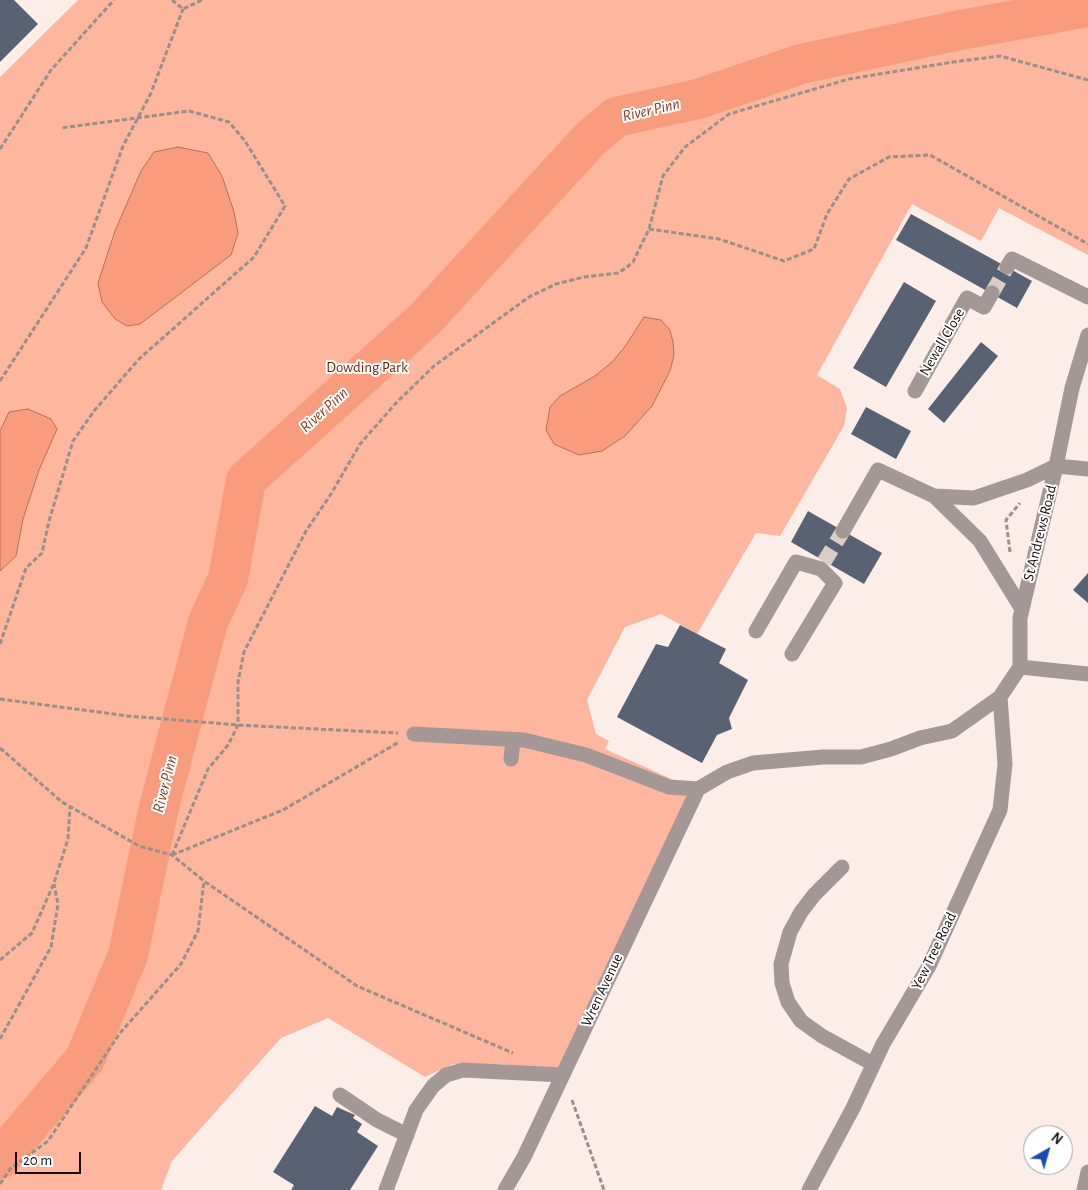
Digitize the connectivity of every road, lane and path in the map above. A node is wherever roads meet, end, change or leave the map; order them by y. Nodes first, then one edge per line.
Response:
1 (114, 0) edge
2 (172, 0) edge
3 (202, 0) edge
4 (183, 9) junction
5 (1088, 80) edge
6 (138, 117) junction
7 (61, 128) dead end
8 (0, 149) edge
9 (649, 229) junction
10 (1088, 244) edge
11 (1008, 267) dead end
12 (992, 293) tunnel mouth
13 (1088, 297) edge
14 (1088, 335) edge
15 (0, 381) edge
16 (914, 391) dead end
17 (1056, 466) junction
18 (1088, 469) edge
19 (934, 496) junction
20 (843, 531) tunnel mouth
21 (1022, 609) junction
22 (756, 631) dead end
23 (0, 644) edge
24 (792, 654) dead end
25 (1020, 666) junction
26 (1088, 674) edge
27 (1000, 697) junction
28 (0, 699) edge
29 (238, 725) junction
30 (414, 734) junction
31 (513, 740) junction
32 (0, 748) edge
33 (511, 759) dead end
34 (698, 789) junction
35 (70, 806) junction
36 (172, 855) junction
37 (842, 867) dead end
38 (204, 881) junction
39 (54, 883) junction
40 (0, 960) edge
41 (0, 1039) edge
42 (518, 1055) dead end
43 (873, 1064) junction
44 (563, 1075) junction
45 (340, 1096) dead end
46 (407, 1135) junction
47 (1088, 1172) edge
48 (0, 1184) edge
49 (386, 1190) edge
50 (505, 1190) edge
51 (604, 1190) edge
52 (809, 1190) edge
53 (1084, 1190) edge

1 - 8 path
2 - 4 path
3 - 4 path
4 - 6 path
5 - 9 path
6 - 7 path
6 - 15 path
6 - 23 path
9 - 10 path
9 - 29 path
11 - 13 street
12 - 16 street, Newall Close
14 - 17 street, St Andrews Road
17 - 18 street
17 - 19 street
17 - 21 street, St Andrews Road
19 - 20 street
19 - 21 street
21 - 25 street, St Andrews Road
22 - 24 street
25 - 26 street
25 - 27 street
27 - 34 street
27 - 43 street, Yew Tree Road
28 - 29 path
29 - 30 path
29 - 36 path
30 - 31 street
30 - 36 path
31 - 33 street
31 - 34 street
32 - 35 path
34 - 44 street, Wren Avenue
35 - 36 path
35 - 39 path
36 - 38 path
37 - 43 street
38 - 42 path
38 - 48 path
39 - 40 path
39 - 41 path
43 - 52 street, Yew Tree Road
44 - 46 street
44 - 50 street, Wren Avenue
44 - 51 path
45 - 46 street
46 - 49 street
47 - 53 street

